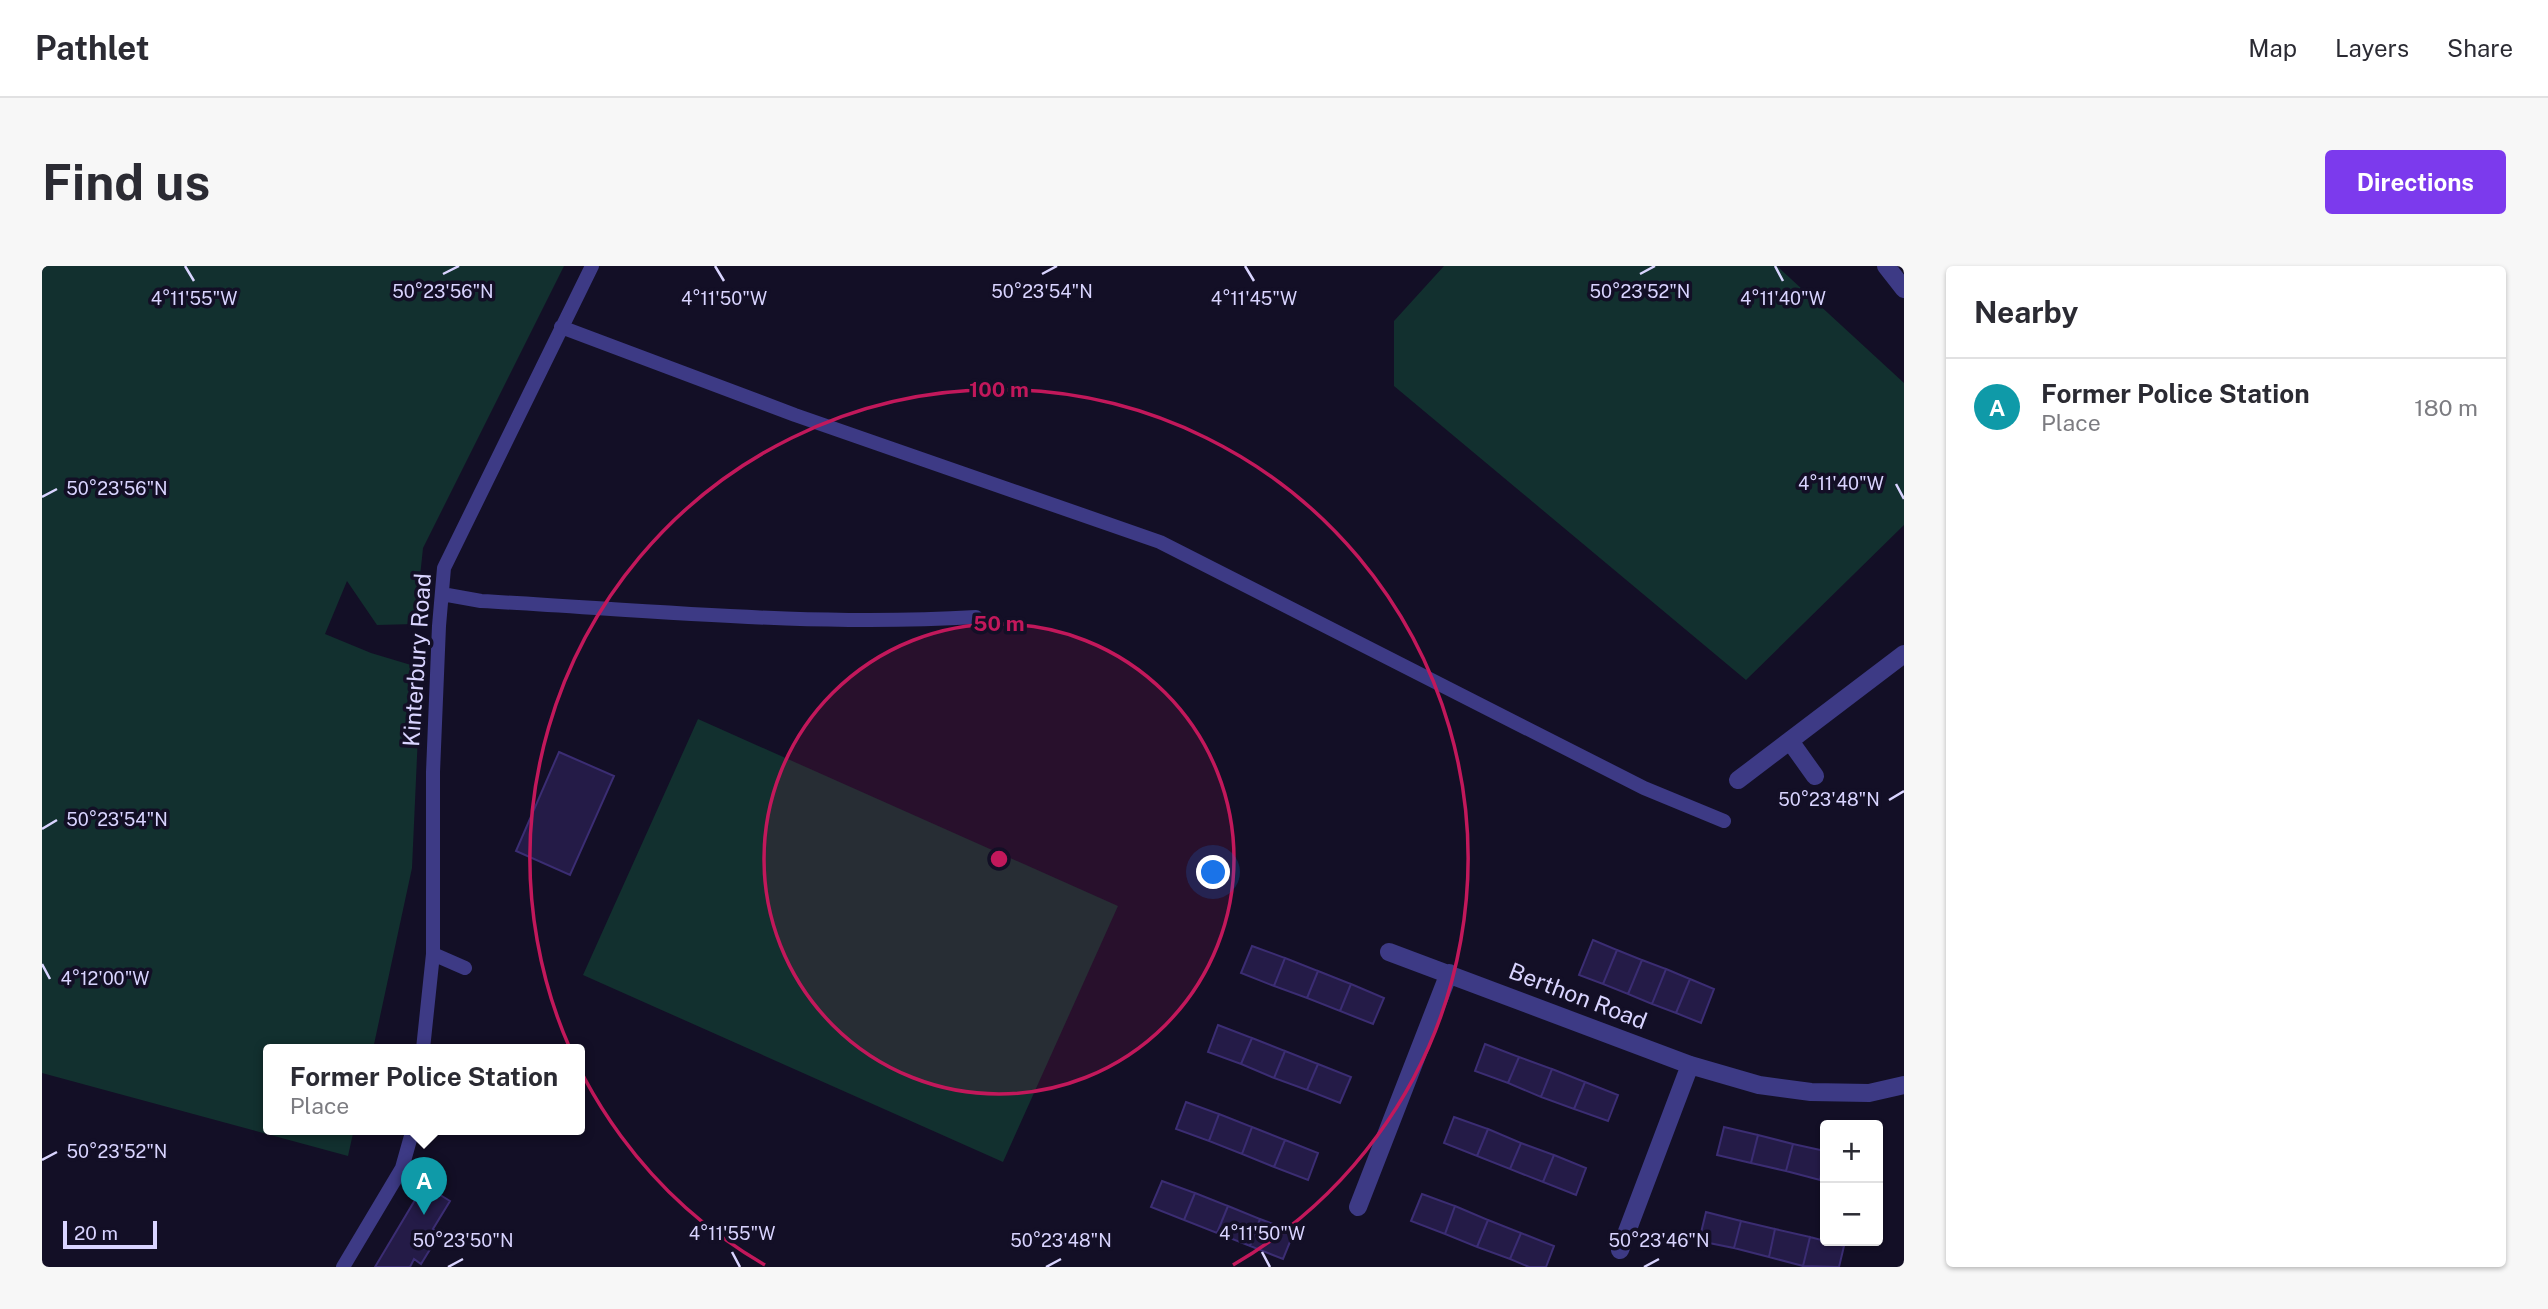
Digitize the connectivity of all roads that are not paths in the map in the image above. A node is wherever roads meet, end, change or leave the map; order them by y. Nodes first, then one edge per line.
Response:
1 (592, 266) edge
2 (1886, 266) edge
3 (1904, 289) edge
4 (561, 327) junction
5 (442, 594) junction
6 (976, 617) dead end
7 (1904, 654) edge
8 (1790, 741) junction
9 (1815, 776) dead end
10 (1738, 780) dead end
11 (1724, 821) dead end
12 (1388, 952) dead end
13 (433, 954) junction
14 (466, 968) dead end
15 (1449, 973) junction
16 (424, 1044) edge
17 (1690, 1065) junction
18 (1904, 1085) edge
19 (411, 1135) edge
20 (1359, 1207) dead end
21 (1620, 1250) dead end
22 (343, 1267) edge

1 - 4 lane, Kinterbury Road
2 - 3 street
4 - 5 lane, Kinterbury Road
4 - 11 lane
5 - 6 lane
5 - 13 lane, Kinterbury Road
7 - 8 street
8 - 9 street
8 - 10 street
12 - 15 street, Berthon Road
13 - 14 lane
13 - 16 lane, Kinterbury Road
15 - 17 street, Berthon Road
15 - 20 street
17 - 18 street, Berthon Road
17 - 21 street
19 - 22 lane

